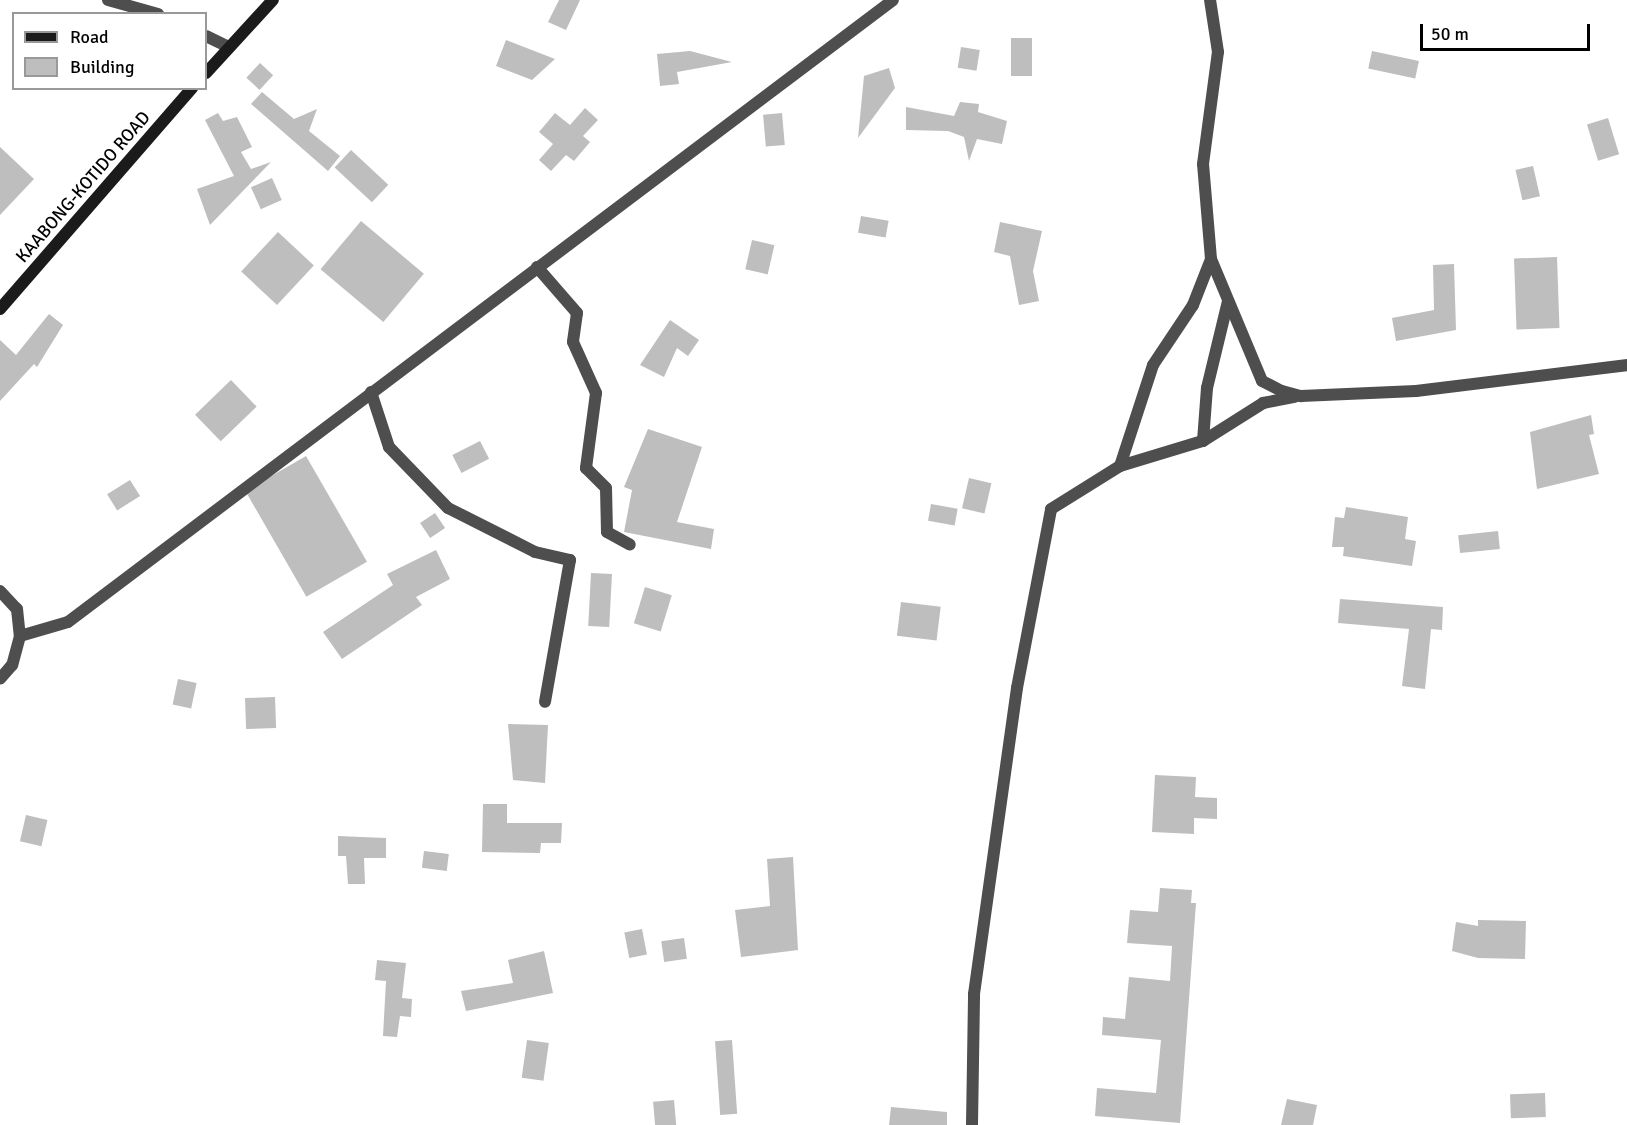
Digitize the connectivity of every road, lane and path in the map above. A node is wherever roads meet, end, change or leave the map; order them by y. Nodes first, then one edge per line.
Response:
1 (108, 0) edge
2 (273, 0) edge
3 (893, 0) edge
4 (1210, 0) edge
5 (151, 12) edge
6 (207, 36) edge
7 (229, 47) junction
8 (207, 72) edge
9 (190, 90) edge
10 (1211, 259) junction
11 (537, 267) junction
12 (1228, 301) junction
13 (0, 309) edge
14 (1627, 365) edge
15 (371, 392) junction
16 (1301, 396) junction
17 (1203, 441) junction
18 (1119, 466) junction
19 (630, 546) dead end
20 (0, 591) edge
21 (20, 636) junction
22 (0, 679) edge
23 (545, 702) dead end
24 (972, 1125) edge

1 - 5 street
2 - 7 main road
3 - 11 street
4 - 10 street
6 - 7 street
7 - 8 main road
9 - 13 main road, KAABONG-KOTIDO ROAD
10 - 12 street
10 - 18 street
11 - 15 street
11 - 19 street
12 - 16 street
12 - 17 street
14 - 16 street
15 - 21 street
15 - 23 street
16 - 17 street
17 - 18 street
18 - 24 street
20 - 21 street
21 - 22 street

